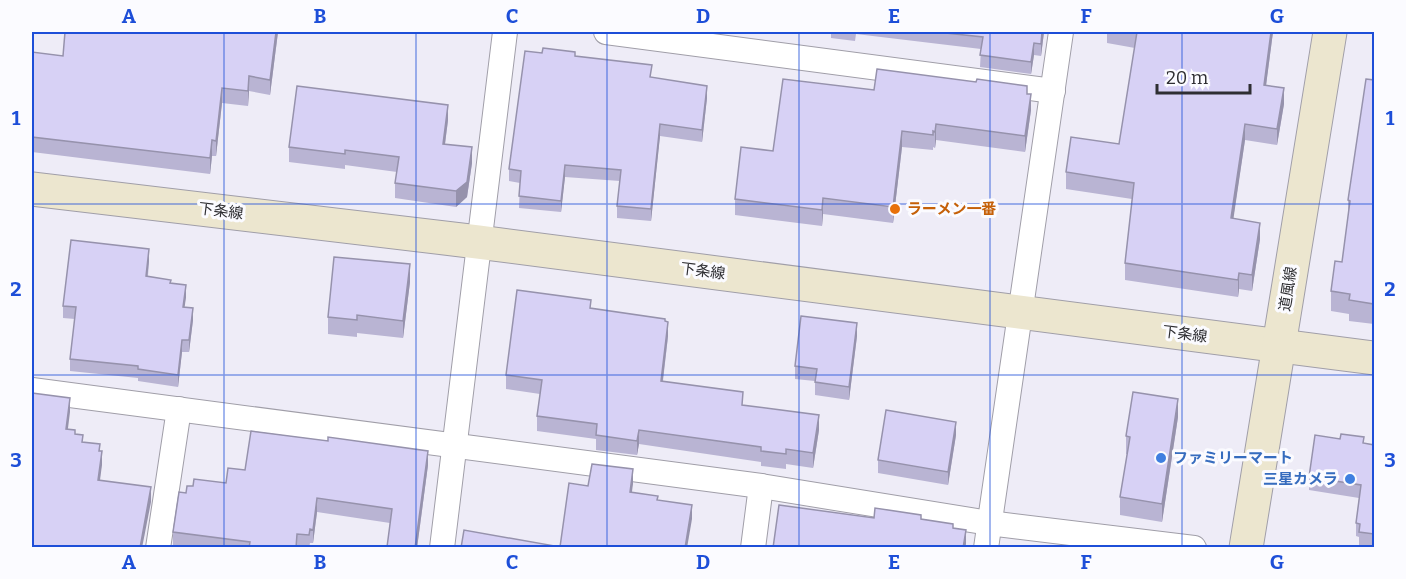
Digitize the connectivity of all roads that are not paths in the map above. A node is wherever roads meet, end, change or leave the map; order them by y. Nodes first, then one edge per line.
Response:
1 (505, 32) edge
2 (606, 32) edge
3 (1061, 32) edge
4 (1330, 32) edge
5 (1053, 91) junction
6 (32, 189) edge
7 (478, 242) junction
8 (1020, 312) junction
9 (1279, 346) junction
10 (1374, 358) edge
11 (32, 390) edge
12 (179, 409) junction
13 (456, 445) junction
14 (761, 486) junction
15 (989, 523) junction
16 (158, 548) edge
17 (442, 548) edge
18 (753, 548) edge
19 (986, 548) edge
20 (1194, 548) edge
21 (1246, 548) edge

1 - 7 street
2 - 5 street
3 - 5 street
4 - 9 street, 道風線
5 - 8 street
6 - 7 street, 下条線
7 - 8 street, 下条線
7 - 13 street
8 - 9 street, 下条線
8 - 15 street
9 - 10 street, 下条線
9 - 21 street, 道風線
11 - 12 street
12 - 13 street
12 - 16 street
13 - 14 street
13 - 17 street
14 - 15 street
14 - 18 street
15 - 19 street
15 - 20 street

